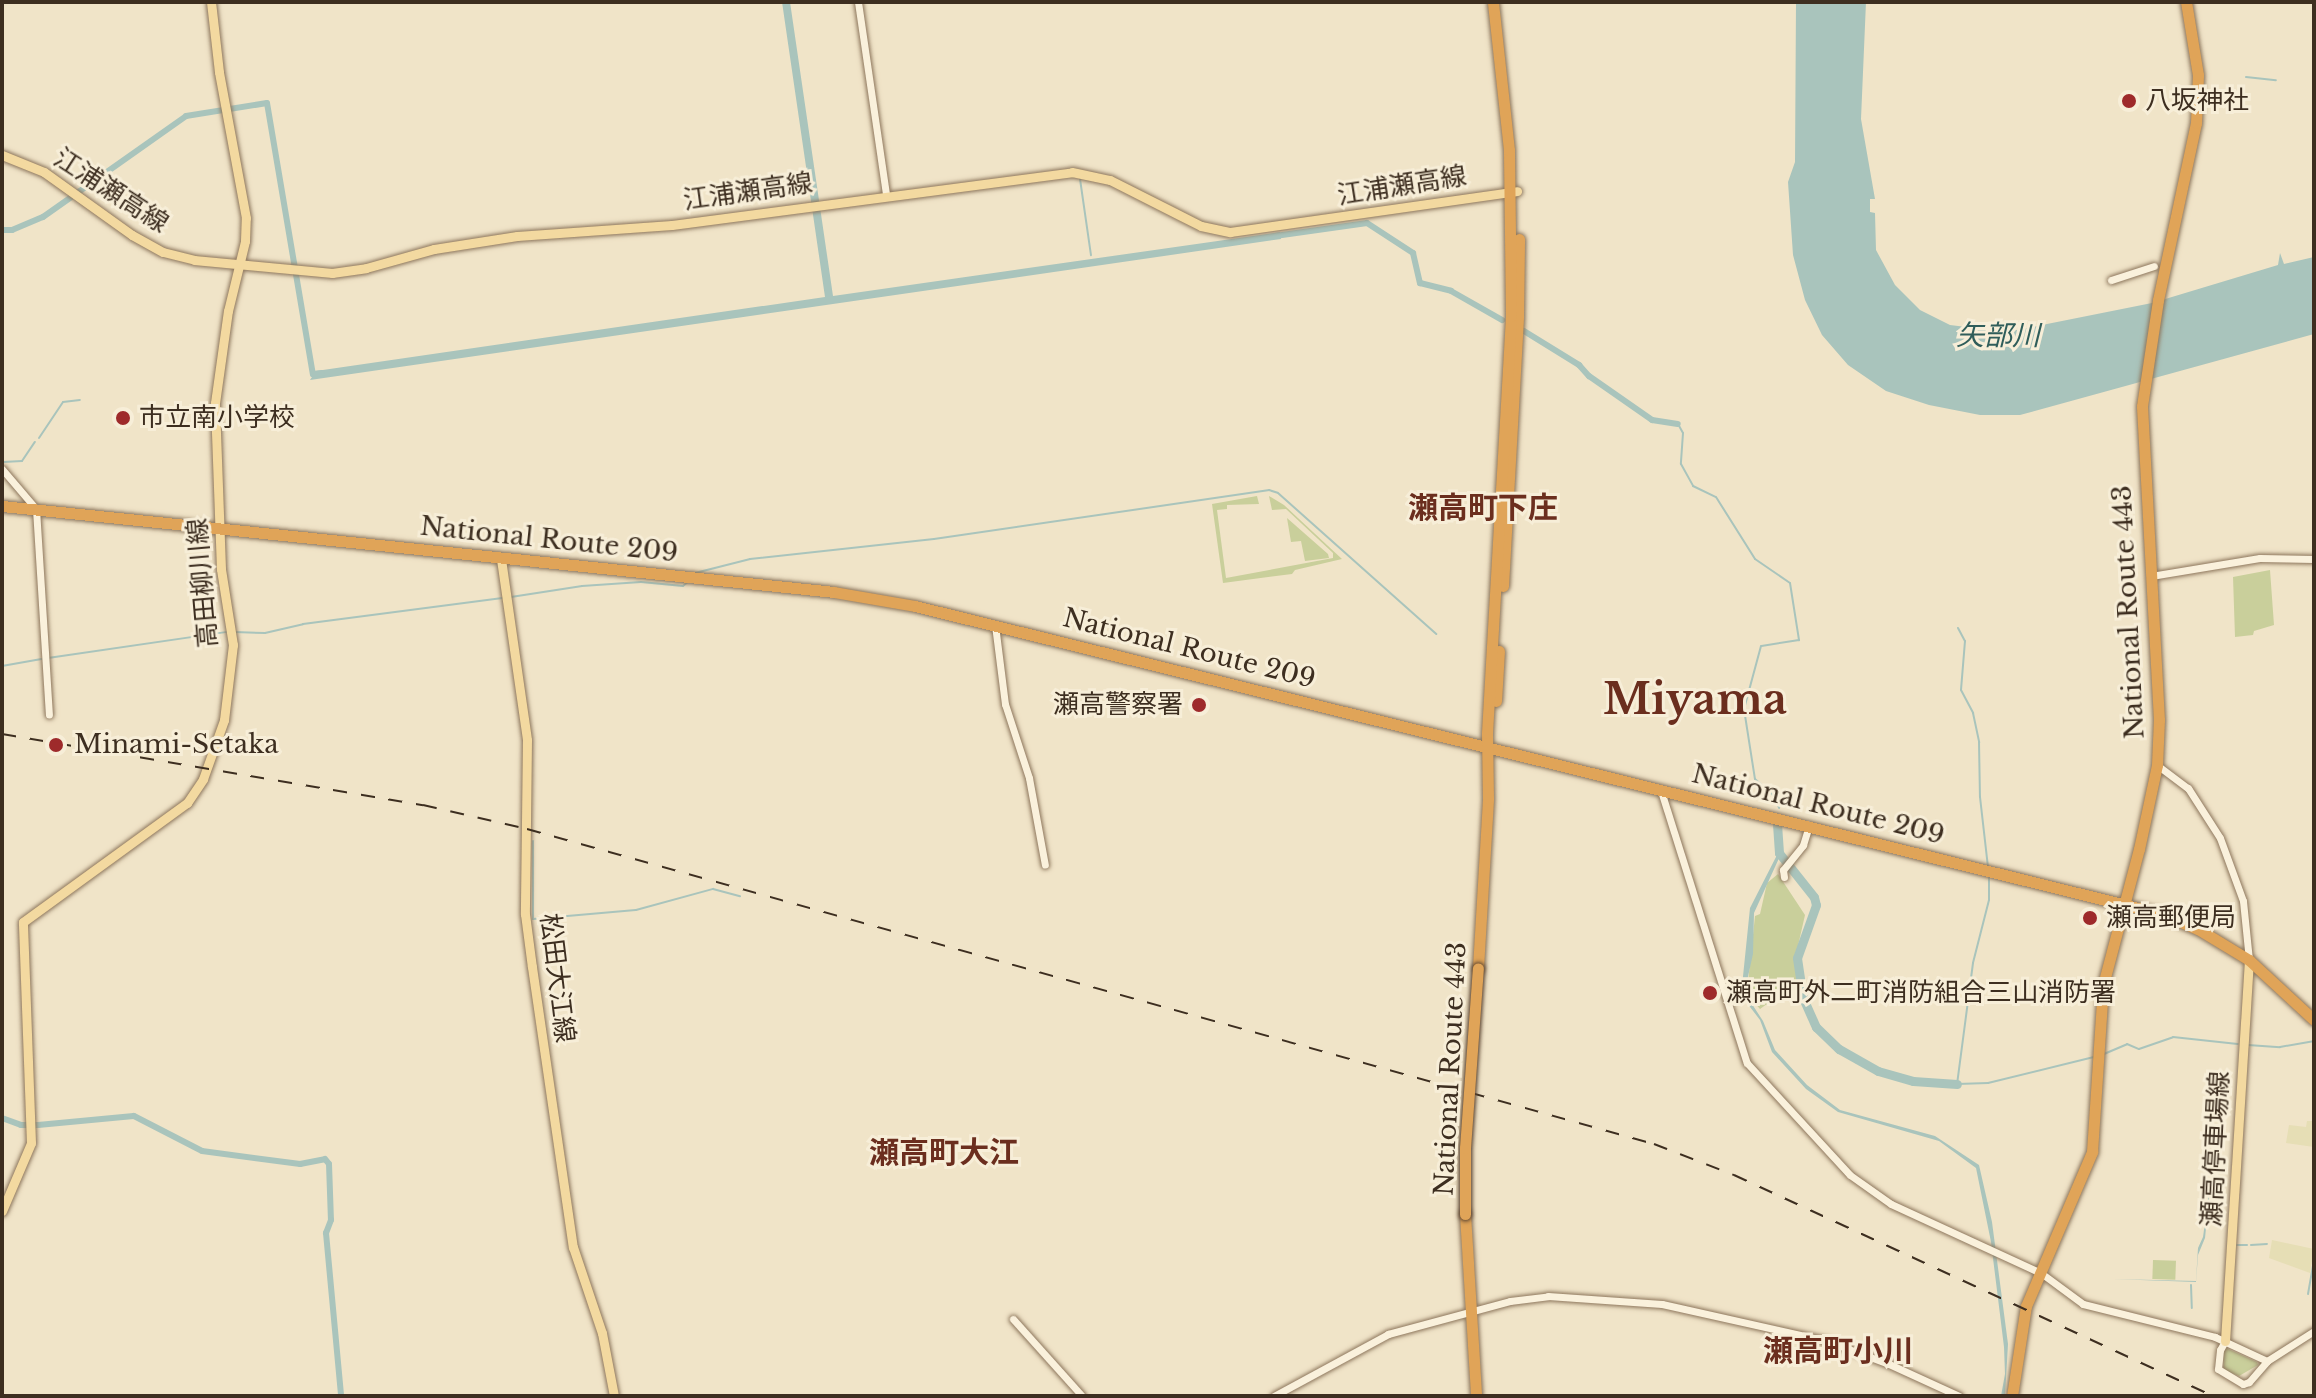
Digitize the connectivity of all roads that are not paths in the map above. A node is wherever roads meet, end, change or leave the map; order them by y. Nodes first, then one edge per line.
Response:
1 (211, 2) edge
2 (858, 2) edge
3 (1493, 2) edge
4 (1499, 2) edge
5 (2186, 2) edge
6 (2, 155) edge
7 (1514, 192) junction
8 (886, 195) junction
9 (241, 265) junction
10 (2159, 266) junction
11 (2111, 280) dead end
12 (2, 469) edge
13 (2, 506) edge
14 (36, 509) junction
15 (219, 528) junction
16 (501, 559) junction
17 (2314, 559) edge
18 (2151, 576) junction
19 (995, 625) junction
20 (49, 715) dead end
21 (1490, 745) junction
22 (2157, 765) junction
23 (1661, 789) junction
24 (1809, 825) junction
25 (1045, 865) dead end
26 (1784, 877) dead end
27 (2124, 903) junction
28 (2249, 960) junction
29 (2314, 1020) edge
30 (2, 1211) edge
31 (2041, 1273) junction
32 (1471, 1311) junction
33 (1013, 1319) dead end
34 (2314, 1331) edge
35 (2225, 1341) junction
36 (2267, 1361) junction
37 (614, 1396) edge
38 (1082, 1396) edge
39 (1274, 1396) edge
40 (1476, 1396) edge
41 (1959, 1396) edge
42 (2012, 1396) edge

1 - 9 main road, 高田柳川線
2 - 8 street
3 - 7 highway
4 - 7 highway
5 - 10 highway, National Route 443
6 - 9 main road, 江浦瀬高線
7 - 8 main road, 江浦瀬高線
7 - 21 highway, National Route 443
8 - 9 main road, 江浦瀬高線
9 - 15 main road, 高田柳川線
10 - 11 street
10 - 18 highway, National Route 443
12 - 14 street
13 - 14 highway, National Route 209
14 - 15 highway, National Route 209
14 - 20 street
15 - 16 highway, National Route 209
15 - 30 main road, 高田柳川線
16 - 19 highway, National Route 209
16 - 37 main road, 松田大江線
17 - 18 street
18 - 22 highway, National Route 443
19 - 21 highway, National Route 209
19 - 25 street
21 - 23 highway, National Route 209
21 - 32 highway, National Route 443, bridge
22 - 27 highway, National Route 443
22 - 28 street
23 - 24 highway, National Route 209
23 - 31 street
24 - 26 street
24 - 27 highway, National Route 209
27 - 28 highway, National Route 209
27 - 31 highway, National Route 443
28 - 29 highway, National Route 209
28 - 35 main road, 瀬高停車場線
31 - 35 street
31 - 42 highway, National Route 443
32 - 39 street
32 - 40 highway, National Route 443
32 - 41 street
33 - 38 street
34 - 36 street
35 - 36 street
35 - 36 street

